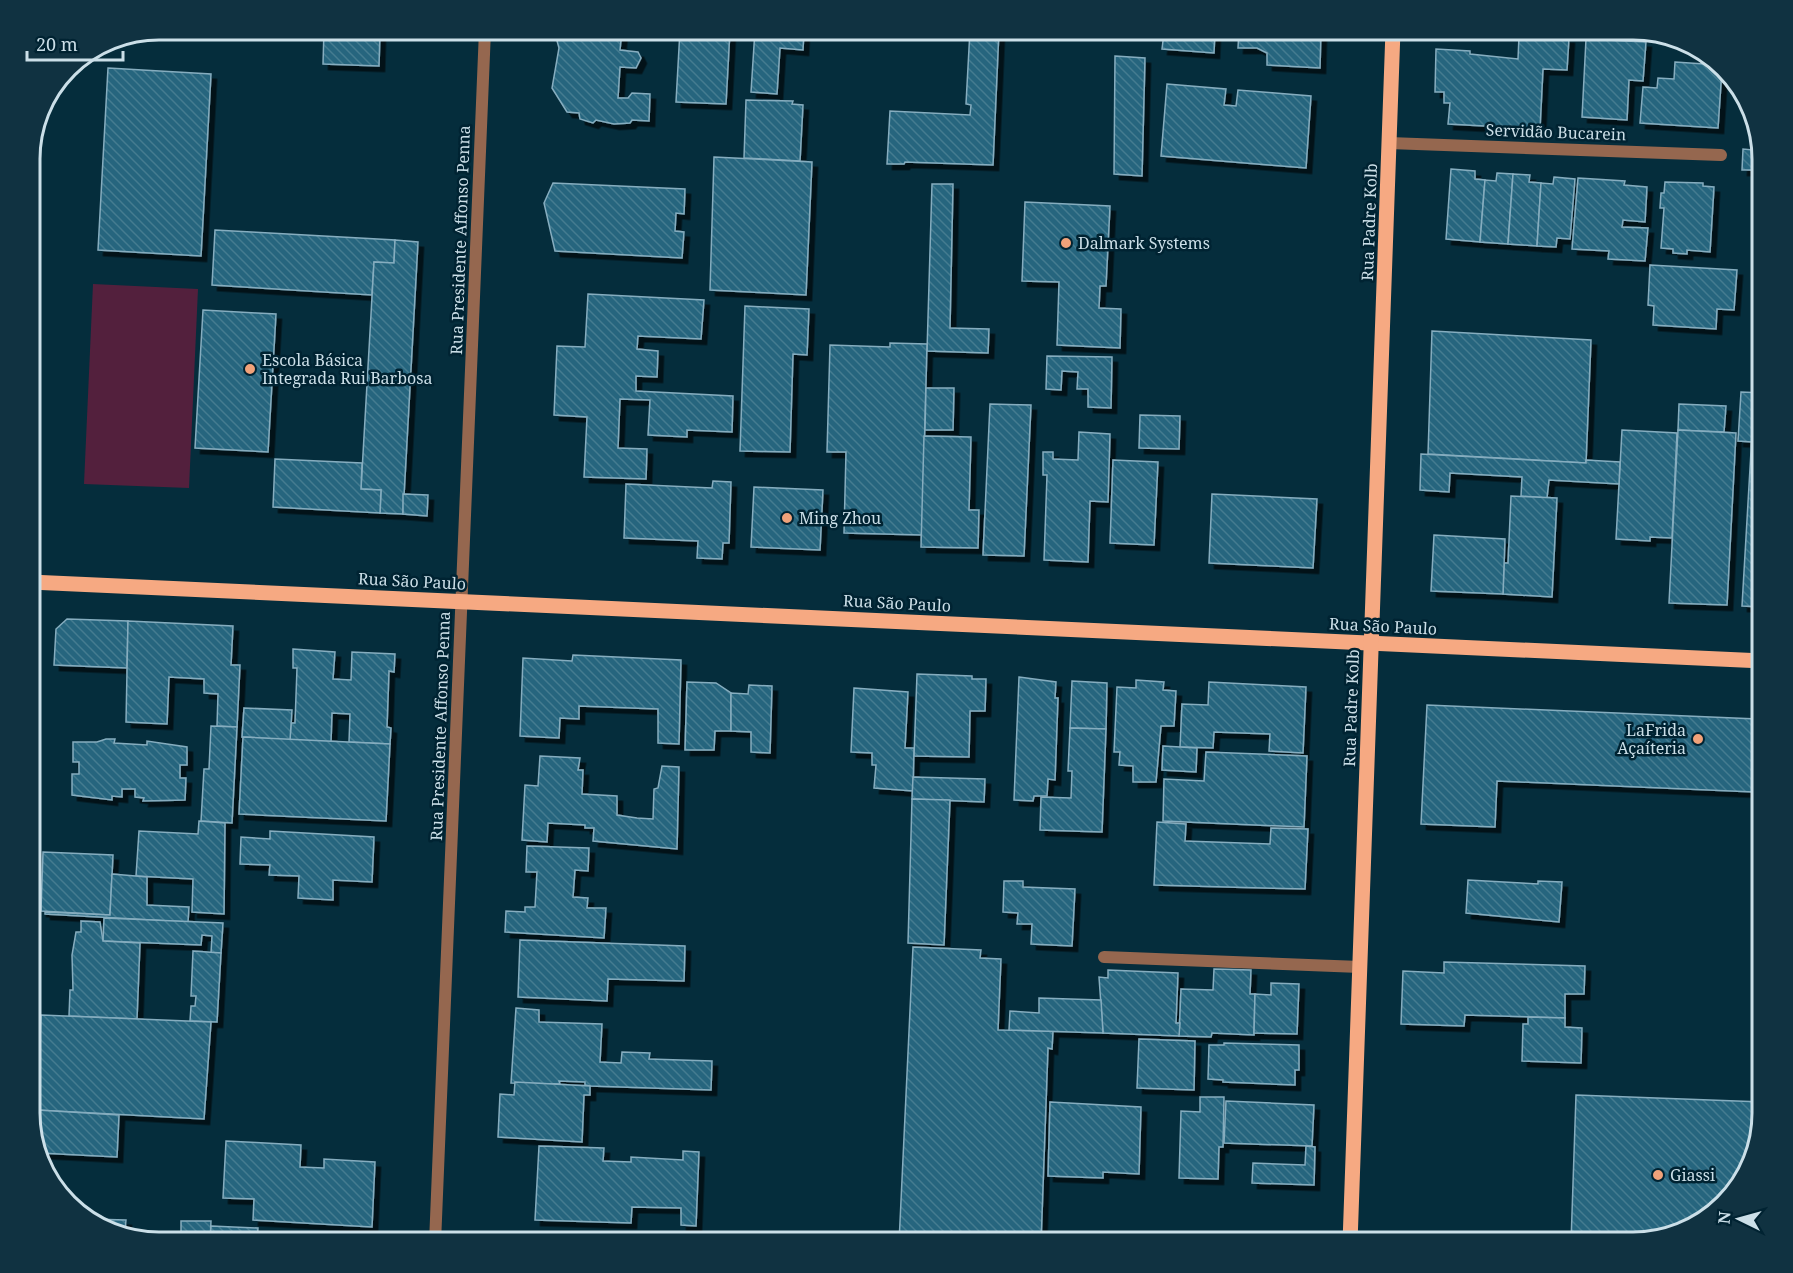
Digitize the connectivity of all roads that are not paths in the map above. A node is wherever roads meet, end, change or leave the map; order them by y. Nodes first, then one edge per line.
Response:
1 (485, 40) edge
2 (1393, 40) edge
3 (1389, 143) junction
4 (1721, 155) dead end
5 (41, 583) edge
6 (462, 602) junction
7 (1372, 643) junction
8 (1752, 660) edge
9 (1104, 957) dead end
10 (1360, 967) junction
11 (435, 1232) edge
12 (1350, 1232) edge

1 - 6 street, Rua Presidente Affonso Penna
2 - 3 main road, Rua Padre Kolb
3 - 4 street, Servidão Bucarein
3 - 7 main road, Rua Padre Kolb
5 - 6 main road, Rua São Paulo
6 - 7 main road, Rua São Paulo
6 - 11 street, Rua Presidente Affonso Penna
7 - 8 main road, Rua São Paulo
7 - 10 main road, Rua Padre Kolb
9 - 10 street
10 - 12 main road, Rua Padre Kolb

